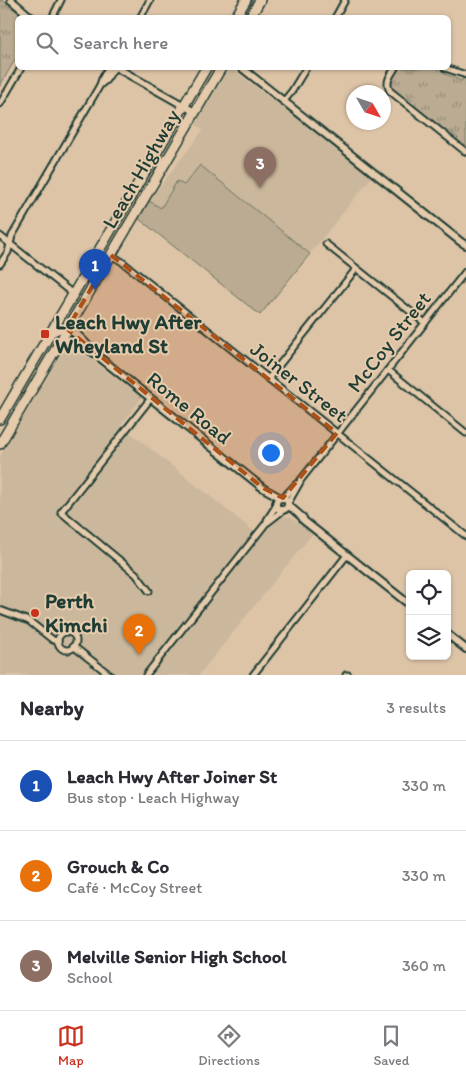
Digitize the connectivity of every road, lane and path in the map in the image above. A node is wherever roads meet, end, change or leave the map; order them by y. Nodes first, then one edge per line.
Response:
1 (12, 0) edge
2 (61, 0) edge
3 (150, 0) edge
4 (246, 0) edge
5 (260, 0) edge
6 (345, 0) edge
7 (30, 15) edge
8 (52, 15) edge
9 (142, 15) edge
10 (237, 15) edge
11 (252, 15) edge
12 (337, 15) edge
13 (21, 70) edge
14 (107, 70) edge
15 (114, 70) edge
16 (120, 70) edge
17 (205, 70) edge
18 (220, 70) edge
19 (245, 70) edge
20 (305, 70) edge
21 (394, 70) edge
22 (451, 70) edge
23 (466, 75) edge
24 (100, 84) junction
25 (284, 101) junction
26 (0, 104) edge
27 (184, 105) junction
28 (195, 112) junction
29 (466, 152) edge
30 (0, 236) edge
31 (466, 236) edge
32 (11, 244) junction
33 (326, 244) dead end
34 (464, 245) edge
35 (111, 255) junction
36 (0, 264) edge
37 (356, 269) junction
38 (466, 271) edge
39 (73, 294) junction
40 (424, 323) junction
41 (67, 329) junction
42 (50, 334) junction
43 (61, 339) junction
44 (94, 353) junction
45 (388, 370) junction
46 (268, 379) junction
47 (151, 398) junction
48 (0, 419) edge
49 (337, 433) junction
50 (466, 433) edge
51 (0, 444) edge
52 (282, 504) junction
53 (466, 536) edge
54 (347, 555) junction
55 (149, 591) dead end
56 (406, 602) edge
57 (0, 610) edge
58 (451, 637) edge
59 (466, 639) edge
60 (58, 641) junction
61 (73, 646) junction
62 (464, 647) edge
63 (149, 674) edge
64 (110, 675) edge
65 (253, 675) edge

1 - 7 street
2 - 8 street
3 - 9 street
4 - 10 highway
5 - 11 highway
6 - 12 street
13 - 26 street
14 - 24 street
15 - 24 street
16 - 27 street
17 - 27 highway, Leach Highway
18 - 28 highway, Leach Highway
19 - 25 street
20 - 25 street
21 - 29 street
22 - 23 street
24 - 32 street
25 - 34 street
27 - 28 street
27 - 39 highway, Leach Highway
28 - 35 highway, Leach Highway
30 - 32 street
31 - 34 street
32 - 36 street
32 - 39 street
33 - 37 street
35 - 41 highway, Leach Highway
35 - 46 street, Joiner Street
37 - 40 street
37 - 46 street
38 - 40 street, McCoy Street
39 - 42 highway, Leach Highway
40 - 45 street, McCoy Street
41 - 42 street
41 - 43 highway, Leach Highway
41 - 44 street, Rome Road
42 - 48 highway, Leach Highway
43 - 44 street, Rome Road
43 - 51 highway, Leach Highway
44 - 47 street, Rome Road
45 - 49 street, McCoy Street
45 - 50 street
46 - 49 street, Joiner Street
47 - 52 street, Rome Road
47 - 55 street
49 - 52 street, McCoy Street
49 - 53 street, Joiner Street
52 - 54 street, Rome Road
52 - 63 street, McCoy Street
54 - 56 street, Rome Road
54 - 65 street
57 - 60 street
58 - 62 street
59 - 62 street
60 - 61 street
60 - 61 street
61 - 64 street

